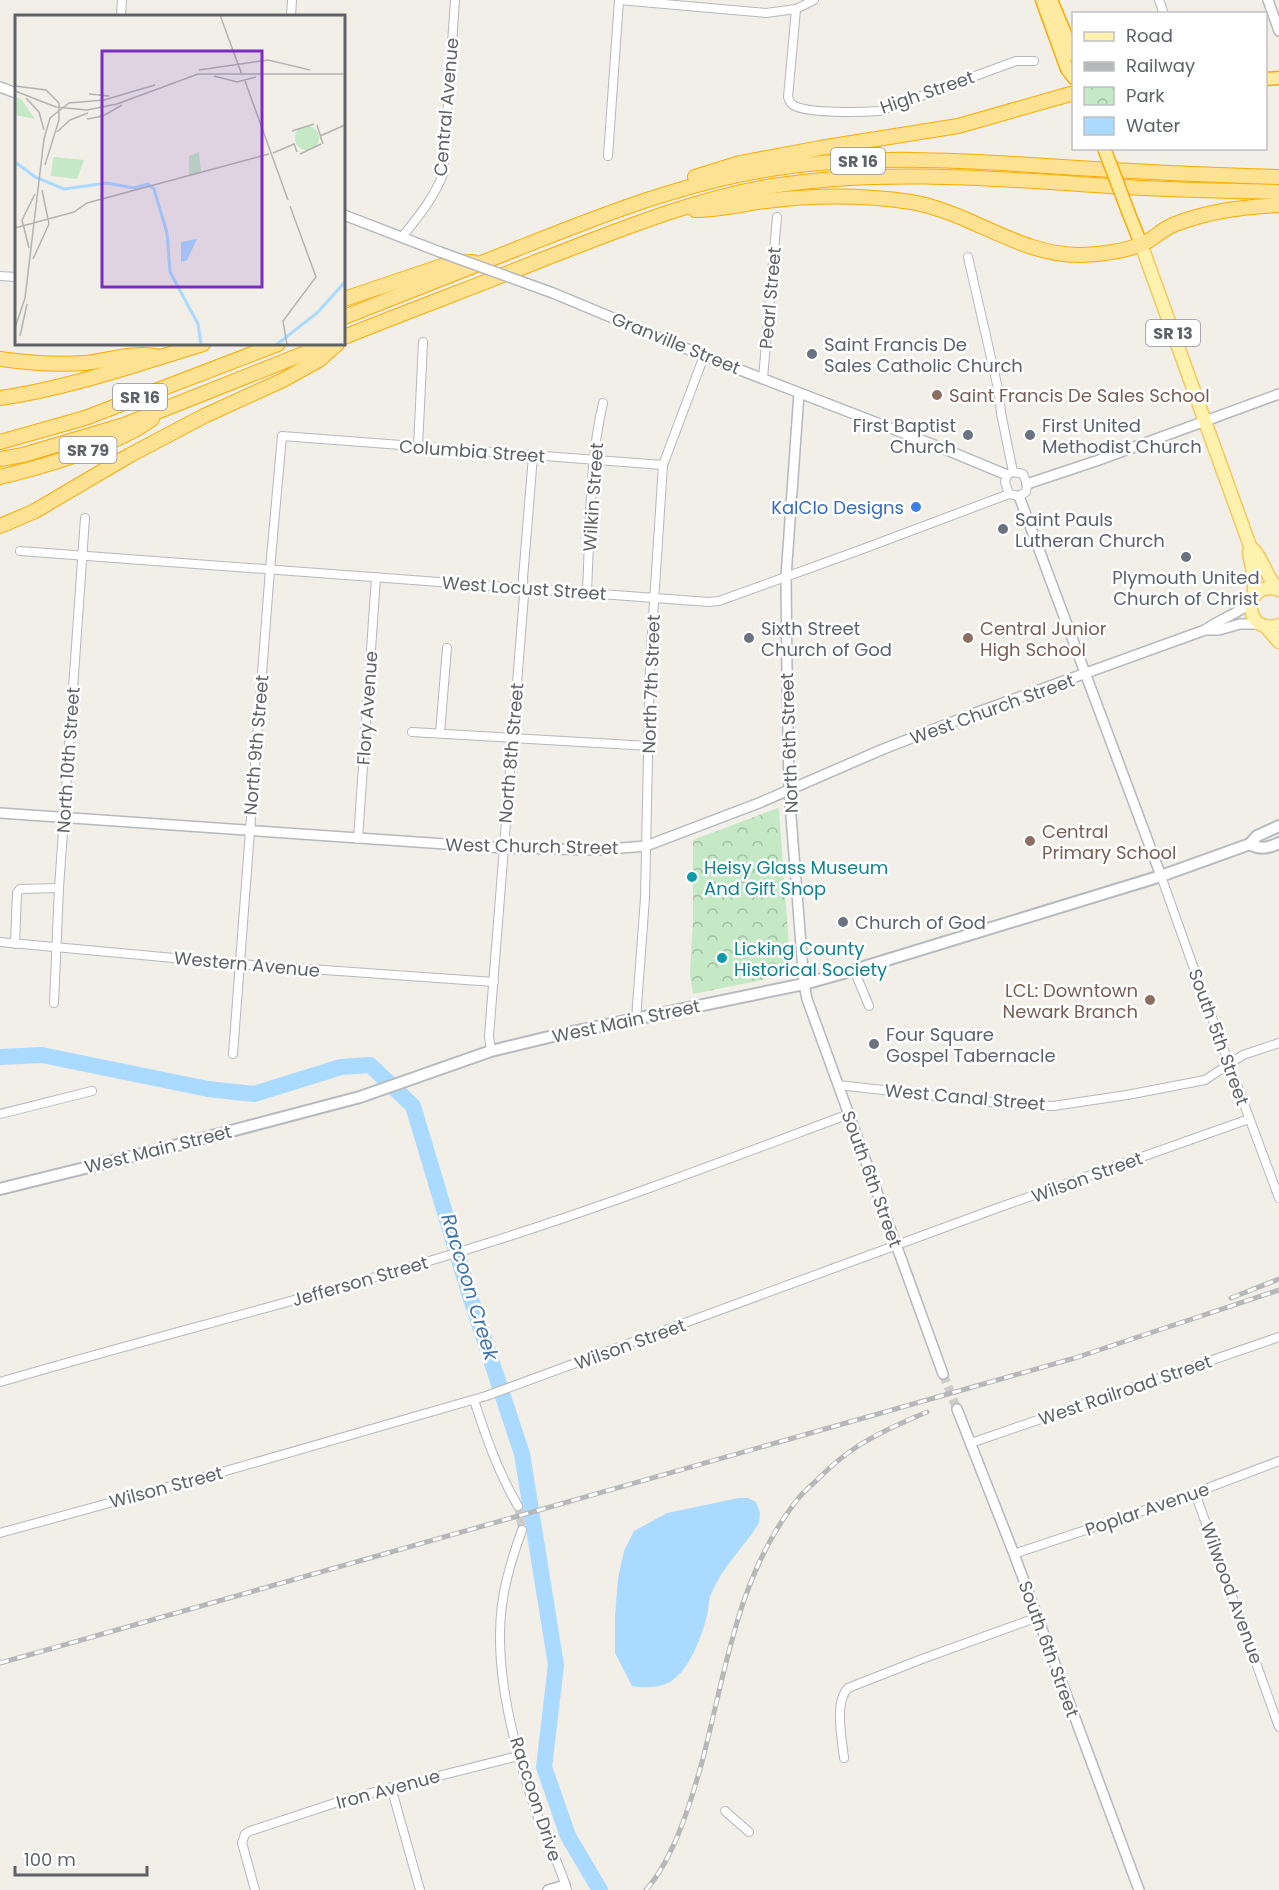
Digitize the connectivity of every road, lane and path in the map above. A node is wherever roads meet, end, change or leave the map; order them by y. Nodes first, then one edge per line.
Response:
1 (122, 0) edge
2 (292, 0) edge
3 (455, 0) edge
4 (619, 0) edge
5 (814, 0) edge
6 (1042, 0) edge
7 (1051, 0) edge
8 (1268, 0) edge
9 (796, 9) junction
10 (121, 15) edge
11 (291, 15) edge
12 (1279, 31) edge
13 (1072, 51) edge
14 (1034, 62) dead end
15 (1072, 75) edge
16 (0, 87) edge
17 (15, 93) edge
18 (1072, 94) edge
19 (1105, 150) edge
20 (608, 156) dead end
21 (1279, 177) edge
22 (1279, 192) edge
23 (644, 200) junction
24 (1279, 205) edge
25 (677, 210) junction
26 (345, 215) edge
27 (777, 217) dead end
28 (402, 237) junction
29 (1142, 244) junction
30 (968, 257) dead end
31 (484, 262) junction
32 (0, 276) edge
33 (15, 277) edge
34 (345, 299) edge
35 (345, 317) edge
36 (345, 338) edge
37 (423, 342) dead end
38 (200, 345) edge
39 (275, 345) edge
40 (325, 345) edge
41 (335, 345) edge
42 (704, 356) junction
43 (160, 357) junction
44 (0, 359) edge
45 (763, 378) junction
46 (799, 393) junction
47 (1279, 394) edge
48 (0, 398) edge
49 (603, 403) dead end
50 (169, 407) junction
51 (1205, 421) junction
52 (282, 436) joint
53 (0, 442) edge
54 (418, 447) junction
55 (533, 456) junction
56 (0, 459) edge
57 (594, 460) junction
58 (663, 465) junction
59 (1010, 474) junction
60 (0, 477) edge
61 (1027, 484) junction
62 (1014, 495) junction
63 (85, 518) dead end
64 (0, 526) edge
65 (1250, 546) junction
66 (20, 551) dead end
67 (82, 556) junction
68 (270, 569) junction
69 (376, 577) junction
70 (786, 577) junction
71 (524, 588) junction
72 (1278, 589) edge
73 (587, 592) junction
74 (655, 597) junction
75 (1252, 599) junction
76 (1263, 625) junction
77 (1279, 625) edge
78 (1205, 630) junction
79 (1279, 642) edge
80 (447, 648) dead end
81 (1085, 674) junction
82 (412, 732) dead end
83 (440, 733) junction
84 (512, 737) junction
85 (649, 746) junction
86 (789, 790) junction
87 (0, 813) edge
88 (65, 818) junction
89 (1279, 826) edge
90 (250, 830) junction
91 (358, 839) junction
92 (1279, 843) edge
93 (1250, 844) junction
94 (646, 846) junction
95 (503, 849) junction
96 (1161, 876) junction
97 (59, 888) junction
98 (0, 942) edge
99 (15, 944) junction
100 (56, 946) junction
101 (239, 964) junction
102 (854, 970) junction
103 (494, 982) junction
104 (804, 984) junction
105 (54, 1003) dead end
106 (869, 1006) dead end
107 (636, 1018) junction
108 (1279, 1043) edge
109 (491, 1051) junction
110 (233, 1054) dead end
111 (1229, 1066) junction
112 (838, 1085) junction
113 (92, 1091) dead end
114 (0, 1114) edge
115 (849, 1114) junction
116 (1249, 1119) junction
117 (0, 1189) edge
118 (1279, 1198) edge
119 (896, 1246) junction
120 (1279, 1337) edge
121 (943, 1374) tunnel mouth
122 (0, 1382) edge
123 (474, 1400) junction
124 (957, 1409) tunnel mouth
125 (971, 1443) junction
126 (1279, 1461) edge
127 (1195, 1493) junction
128 (518, 1506) tunnel mouth
129 (522, 1530) tunnel mouth
130 (0, 1533) edge
131 (1014, 1554) junction
132 (1038, 1617) junction
133 (1279, 1727) edge
134 (518, 1756) junction
135 (844, 1758) dead end
136 (391, 1787) junction
137 (725, 1811) dead end
138 (749, 1832) dead end
139 (566, 1888) edge
140 (255, 1890) edge
141 (420, 1890) edge
142 (548, 1890) edge
143 (1139, 1890) edge

1 - 10 street
2 - 11 street
3 - 28 street, Central Avenue
4 - 9 street
4 - 20 street
5 - 9 street
6 - 15 highway
7 - 13 highway
8 - 12 street
9 - 14 street, High Street
16 - 17 street
18 - 23 highway
19 - 29 highway, SR 13, bridge
21 - 23 highway, SR 16
22 - 25 highway, SR 16
23 - 31 highway, SR 16
24 - 29 highway
25 - 29 highway
25 - 36 highway, SR 16
26 - 28 street, Granville Street
27 - 45 street, Pearl Street
28 - 42 street, Granville Street, bridge
29 - 51 main road, SR 13
30 - 59 street
31 - 34 highway
31 - 35 highway, SR 16
32 - 33 street
37 - 54 street
38 - 43 highway
39 - 53 highway, SR 16
40 - 50 highway, SR 16
41 - 64 highway
42 - 45 street, Granville Street
42 - 58 street, North 7th Street
43 - 44 highway
43 - 48 highway
45 - 46 street, Granville Street
46 - 59 street, Granville Street
46 - 70 street, North 6th Street
47 - 51 street
49 - 57 street, Wilkin Street
50 - 56 highway, SR 16
50 - 60 highway, SR 79
51 - 61 street
51 - 65 main road, SR 13
52 - 54 street, Columbia Street
52 - 68 street, North 9th Street
54 - 55 street, Columbia Street
55 - 57 street, Columbia Street
55 - 71 street, North 8th Street
57 - 58 street, Columbia Street
57 - 73 street, Wilkin Street
58 - 74 street, North 7th Street
59 - 61 street
59 - 62 street
61 - 62 street
62 - 70 street, West Locust Street
62 - 81 street
63 - 67 street, North 10th Street
65 - 72 main road, SR 13
65 - 75 main road, SR 13
66 - 67 street, West Locust Street
67 - 68 street, West Locust Street
67 - 88 street, North 10th Street
68 - 69 street, West Locust Street
68 - 90 street, North 9th Street
69 - 71 street, West Locust Street
69 - 91 street, Flory Avenue
70 - 74 street, West Locust Street
70 - 86 street, North 6th Street
71 - 73 street, West Locust Street
71 - 84 street, North 8th Street
72 - 75 main road
73 - 74 street, West Locust Street
74 - 85 street, North 7th Street
75 - 76 main road
75 - 78 street, West Church Street
76 - 77 main road
76 - 78 street, West Church Street
76 - 79 main road
78 - 81 street, West Church Street
80 - 83 street
81 - 86 street, West Church Street
81 - 96 street
82 - 83 street
83 - 84 street
84 - 85 street
84 - 95 street, North 8th Street
85 - 94 street, North 7th Street
86 - 94 street, West Church Street
86 - 104 street, North 6th Street
87 - 88 street, West Church Street
88 - 90 street, West Church Street
88 - 97 street, North 10th Street
89 - 93 main road
90 - 91 street, West Church Street
90 - 101 street, North 9th Street
91 - 95 street, West Church Street
92 - 93 main road
93 - 96 main road, West Main Street
94 - 95 street, West Church Street
94 - 107 street, North 7th Street
95 - 103 street, North 8th Street
96 - 102 main road, West Main Street
96 - 111 street, South 5th Street
97 - 99 street
97 - 100 street, North 10th Street
98 - 99 street, Western Avenue
99 - 100 street, Western Avenue
100 - 101 street, Western Avenue
100 - 105 street, North 10th Street
101 - 103 street, Western Avenue
101 - 110 street, North 9th Street
102 - 104 main road, West Main Street
102 - 106 street
103 - 109 street, North 8th Street
104 - 107 main road, West Main Street
104 - 112 street, South 6th Street
107 - 109 main road, West Main Street
108 - 111 street, West Canal Street
109 - 117 main road, West Main Street
111 - 112 street, West Canal Street
111 - 116 street, South 5th Street
112 - 115 street, South 6th Street
113 - 114 street
115 - 119 street, South 6th Street
115 - 122 street, Jefferson Street
116 - 118 street, South 5th Street
116 - 119 street, Wilson Street
119 - 121 street, South 6th Street
119 - 123 street, Wilson Street
120 - 125 street, West Railroad Street
123 - 128 street
123 - 130 street, Wilson Street
124 - 125 street, South 6th Street
125 - 131 street, South 6th Street
126 - 127 street, Poplar Avenue
127 - 131 street, Poplar Avenue
127 - 133 street, Wilwood Avenue
129 - 134 street, Raccoon Drive
131 - 132 street, South 6th Street
132 - 135 street
132 - 143 street, South 6th Street
134 - 136 street, Iron Avenue
134 - 139 street, Raccoon Drive
136 - 140 street, Iron Avenue
136 - 141 street
137 - 138 street
139 - 142 street

